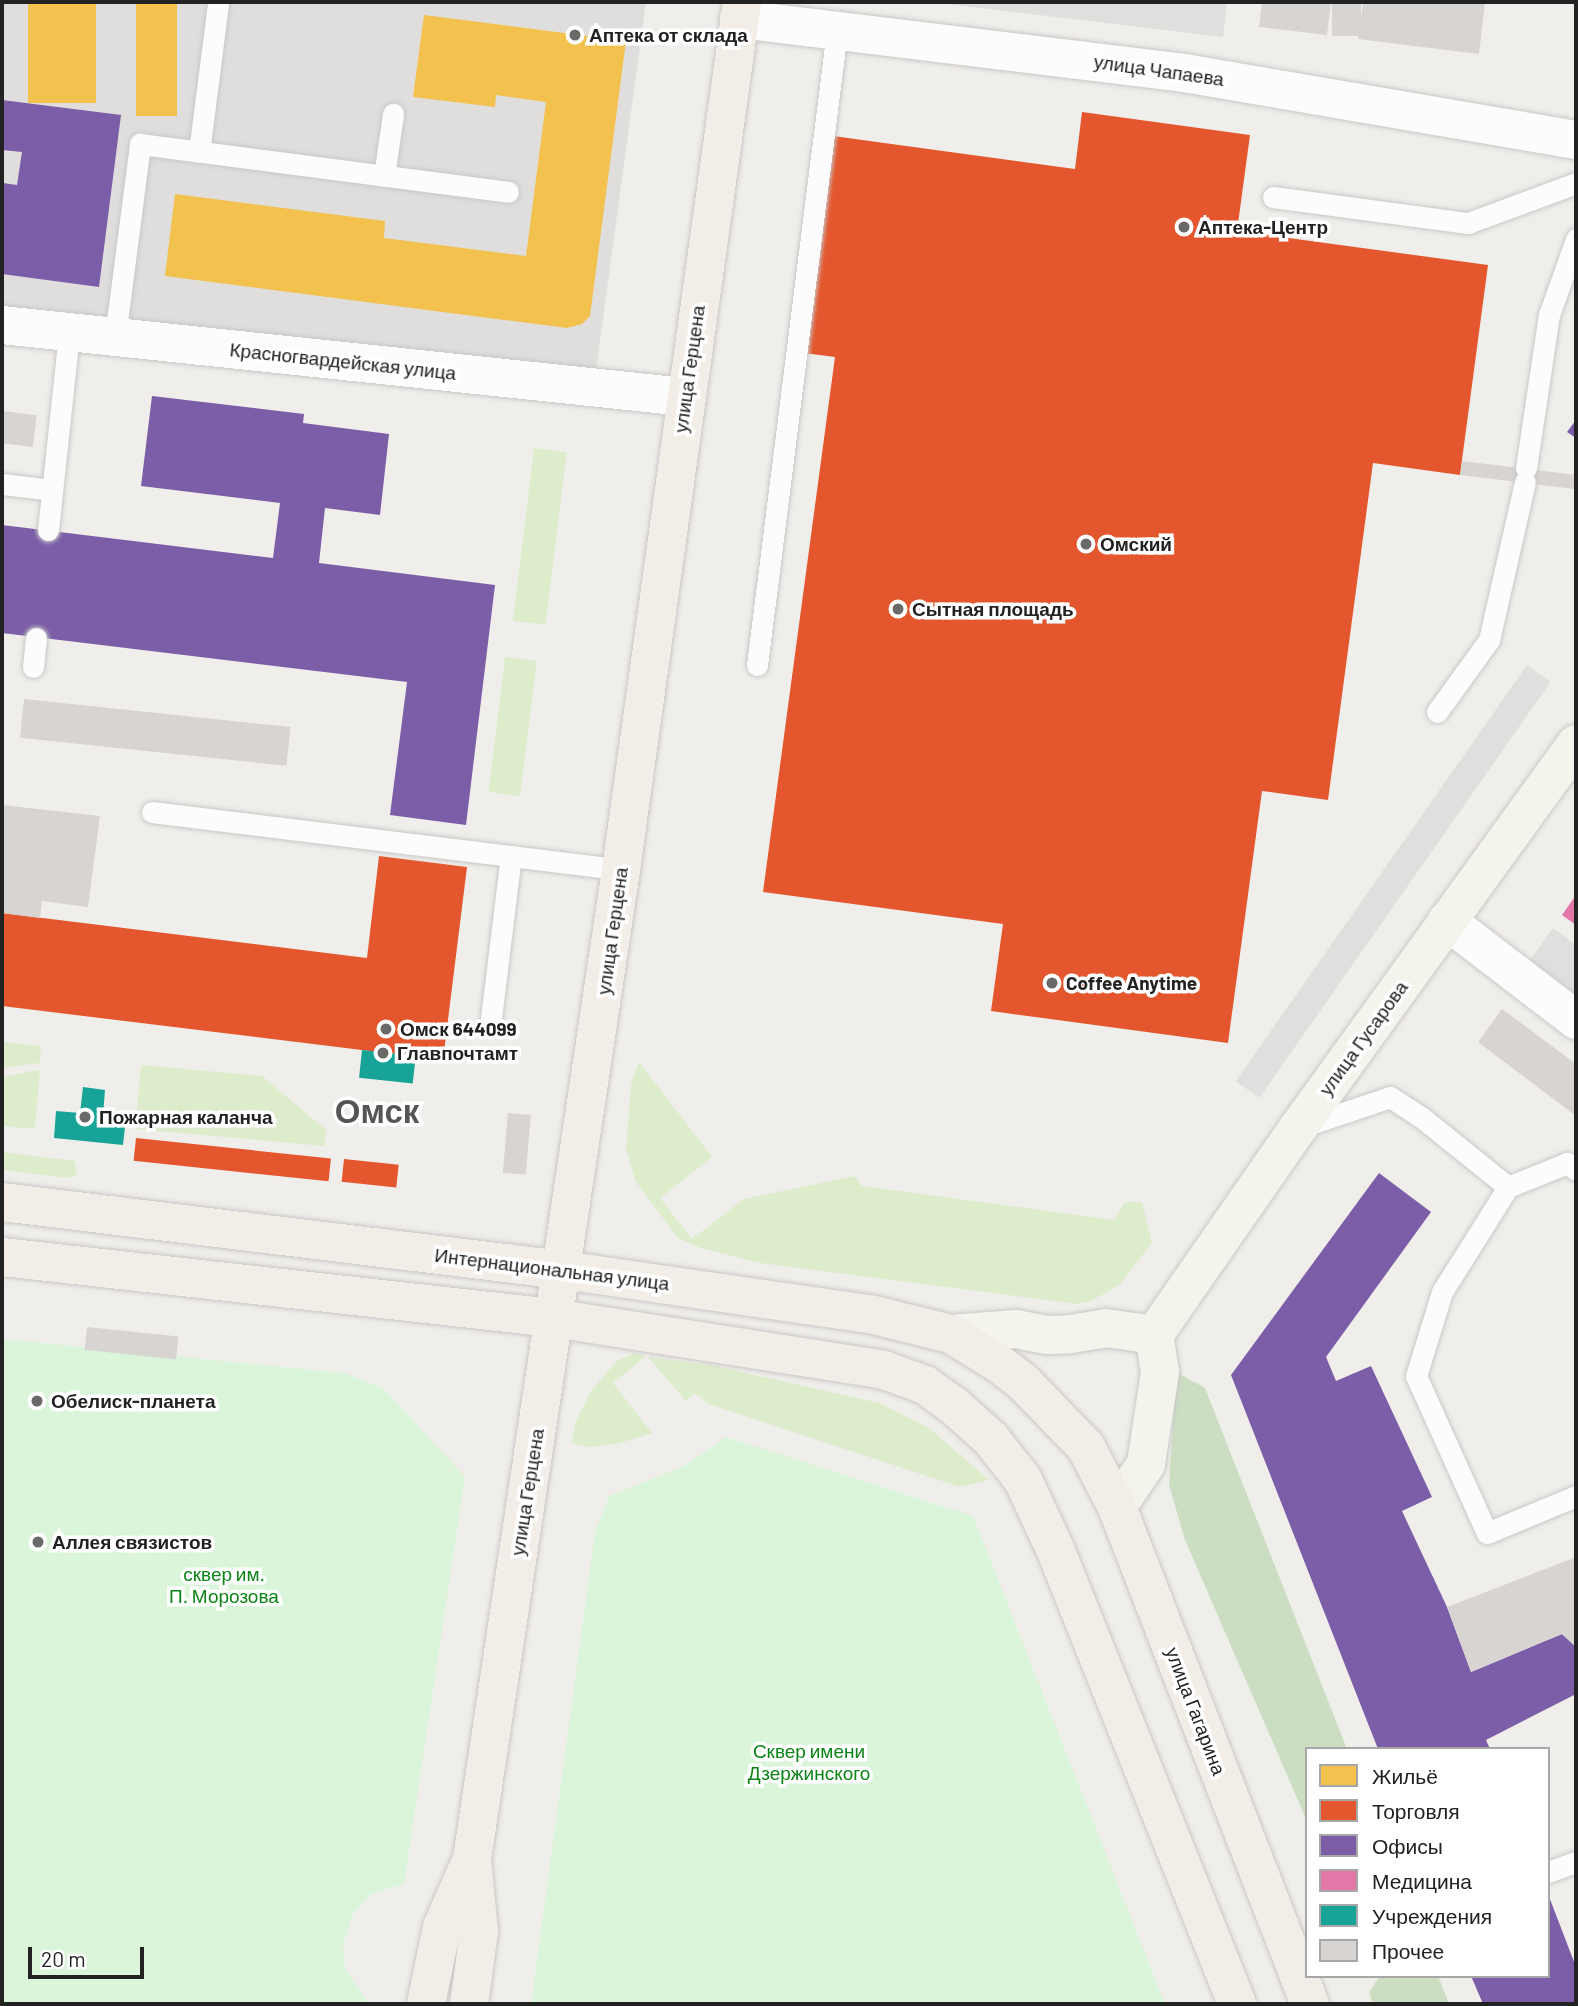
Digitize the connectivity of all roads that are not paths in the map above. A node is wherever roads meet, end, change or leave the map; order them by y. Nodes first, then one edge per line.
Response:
1 (218, 3) edge
2 (740, 10) edge
3 (837, 31) junction
4 (393, 114) dead end
5 (1576, 140) edge
6 (199, 152) junction
7 (384, 176) junction
8 (1576, 183) edge
9 (508, 192) dead end
10 (1273, 197) dead end
11 (1576, 239) edge
12 (2, 325) edge
13 (69, 332) junction
14 (115, 337) junction
15 (685, 397) junction
16 (2, 484) edge
17 (52, 490) junction
18 (48, 530) dead end
19 (36, 638) dead end
20 (757, 665) dead end
21 (33, 667) dead end
22 (1437, 712) dead end
23 (1576, 744) edge
24 (152, 812) dead end
25 (511, 856) junction
26 (621, 870) junction
27 (1447, 921) junction
28 (491, 1018) dead end
29 (1576, 1020) edge
30 (1298, 1128) junction
31 (1576, 1170) edge
32 (1508, 1187) junction
33 (2, 1202) edge
34 (2, 1257) edge
35 (563, 1270) junction
36 (553, 1318) junction
37 (951, 1334) junction
38 (1154, 1335) junction
39 (1068, 1426) joint
40 (1576, 1496) edge
41 (1117, 1507) junction
42 (472, 1859) junction
43 (1576, 1861) edge
44 (1550, 1871) edge
45 (1305, 1985) edge
46 (426, 2004) edge
47 (469, 2004) edge
48 (1237, 2004) edge

1 - 6 lane
2 - 3 street, улица Чапаева
2 - 15 main road, улица Герцена
3 - 5 street, улица Чапаева
3 - 20 lane
4 - 7 lane
6 - 7 lane
6 - 14 lane
7 - 9 lane
8 - 10 lane
11 - 22 lane
12 - 13 street, Красногвардейская улица
13 - 14 street, Красногвардейская улица
13 - 17 lane
14 - 15 street, Красногвардейская улица
15 - 26 main road, улица Герцена
16 - 17 lane
17 - 18 lane
19 - 21 lane
23 - 27 main road, улица Гусарова
24 - 25 lane
25 - 26 lane
25 - 28 lane
26 - 35 main road, улица Герцена
27 - 29 street
27 - 30 main road, улица Гусарова
30 - 32 lane
30 - 38 main road, улица Гусарова
31 - 32 lane
32 - 40 lane
33 - 35 main road, Интернациональная улица
34 - 36 main road
35 - 36 main road, улица Герцена
35 - 37 main road, Интернациональная улица
36 - 42 main road, улица Герцена
36 - 48 main road
37 - 38 main road
37 - 39 main road, Интернациональная улица
38 - 41 main road
39 - 41 main road, улица Гагарина
41 - 45 main road, улица Гагарина
42 - 46 main road
42 - 47 main road
43 - 44 lane

